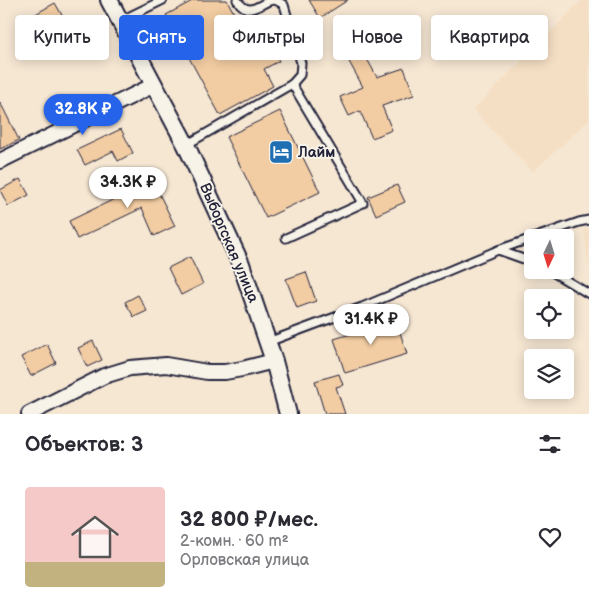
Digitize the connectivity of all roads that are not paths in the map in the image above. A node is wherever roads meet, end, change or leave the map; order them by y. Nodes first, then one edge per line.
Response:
1 (108, 0) edge
2 (163, 0) edge
3 (237, 0) edge
4 (132, 15) edge
5 (119, 19) edge
6 (141, 60) edge
7 (292, 84) junction
8 (154, 85) junction
9 (186, 145) junction
10 (0, 161) edge
11 (589, 220) edge
12 (559, 229) edge
13 (286, 238) dead end
14 (524, 241) edge
15 (498, 250) junction
16 (524, 259) edge
17 (564, 279) edge
18 (589, 294) edge
19 (268, 342) junction
20 (274, 361) junction
21 (29, 414) edge
22 (288, 414) edge

1 - 5 street, Выборгская улица
2 - 4 lane
3 - 7 lane
6 - 8 street, Выборгская улица
7 - 9 lane
7 - 13 lane
8 - 9 street, Выборгская улица
8 - 10 street
9 - 19 street, Выборгская улица
11 - 12 lane
14 - 15 lane
15 - 16 lane
15 - 19 lane
17 - 18 lane
19 - 20 street, Выборгская улица
20 - 21 street
20 - 22 street, Выборгская улица

